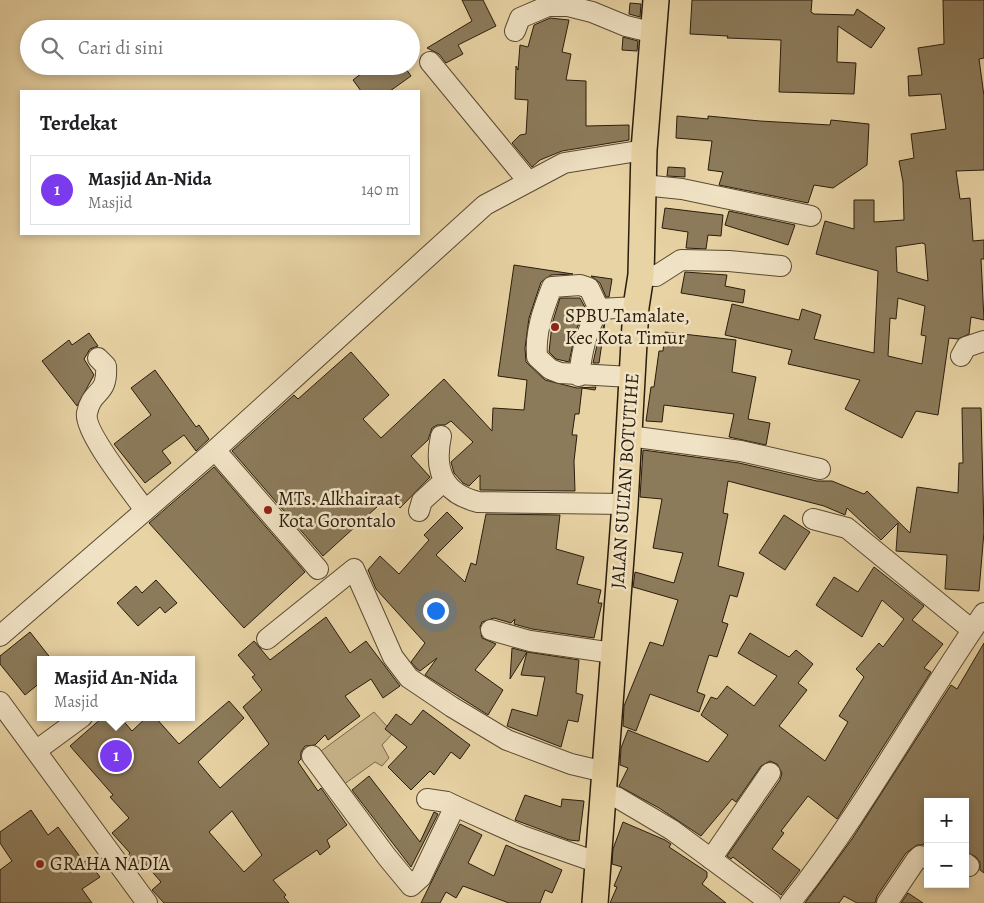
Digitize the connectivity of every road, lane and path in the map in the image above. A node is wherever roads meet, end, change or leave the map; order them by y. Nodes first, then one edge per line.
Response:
1 (656, 0) edge
2 (515, 30) dead end
3 (655, 33) junction
4 (430, 62) dead end
5 (644, 150) junction
6 (528, 181) junction
7 (643, 185) junction
8 (811, 216) dead end
9 (781, 266) dead end
10 (641, 275) junction
11 (636, 307) junction
12 (599, 309) junction
13 (984, 340) edge
14 (961, 356) dead end
15 (98, 358) dead end
16 (579, 376) junction
17 (631, 378) junction
18 (440, 436) dead end
19 (628, 436) junction
20 (215, 450) junction
21 (820, 469) dead end
22 (444, 481) junction
23 (625, 504) junction
24 (145, 510) junction
25 (418, 511) dead end
26 (813, 519) dead end
27 (318, 569) dead end
28 (984, 613) edge
29 (490, 630) dead end
30 (972, 630) junction
31 (0, 636) edge
32 (267, 639) dead end
33 (613, 653) junction
34 (0, 702) edge
35 (77, 721) edge
36 (37, 750) junction
37 (312, 756) dead end
38 (770, 773) dead end
39 (604, 783) junction
40 (426, 799) dead end
41 (455, 806) junction
42 (924, 858) edge
43 (711, 859) junction
44 (599, 863) junction
45 (147, 903) edge
46 (595, 903) edge
47 (771, 903) edge
48 (790, 903) edge
49 (887, 903) edge

1 - 3 main road, JALAN SULTAN BOTUTIHE
2 - 3 street
3 - 5 main road, JALAN SULTAN BOTUTIHE
4 - 6 street
5 - 6 street
5 - 7 main road, JALAN SULTAN BOTUTIHE
6 - 20 street
7 - 8 street
7 - 10 main road, JALAN SULTAN BOTUTIHE
9 - 10 street
10 - 11 main road, JALAN SULTAN BOTUTIHE
11 - 12 street
11 - 17 main road, JALAN SULTAN BOTUTIHE
12 - 16 street
12 - 16 street
13 - 14 street
15 - 24 street
16 - 17 street
17 - 19 main road, JALAN SULTAN BOTUTIHE
18 - 22 street
19 - 21 street
19 - 23 main road, JALAN SULTAN BOTUTIHE
20 - 24 street
20 - 27 street
22 - 23 street
22 - 25 street
23 - 33 main road, JALAN SULTAN BOTUTIHE
24 - 31 street
26 - 30 street
28 - 30 street
29 - 33 street
30 - 48 street
32 - 39 street
33 - 39 main road, JALAN SULTAN BOTUTIHE
34 - 36 street
35 - 36 street
36 - 45 street
37 - 41 street
38 - 43 street
39 - 43 street
39 - 44 main road, JALAN SULTAN BOTUTIHE
40 - 41 street
41 - 44 street
42 - 49 street
43 - 47 street
44 - 46 main road, JALAN SULTAN BOTUTIHE

